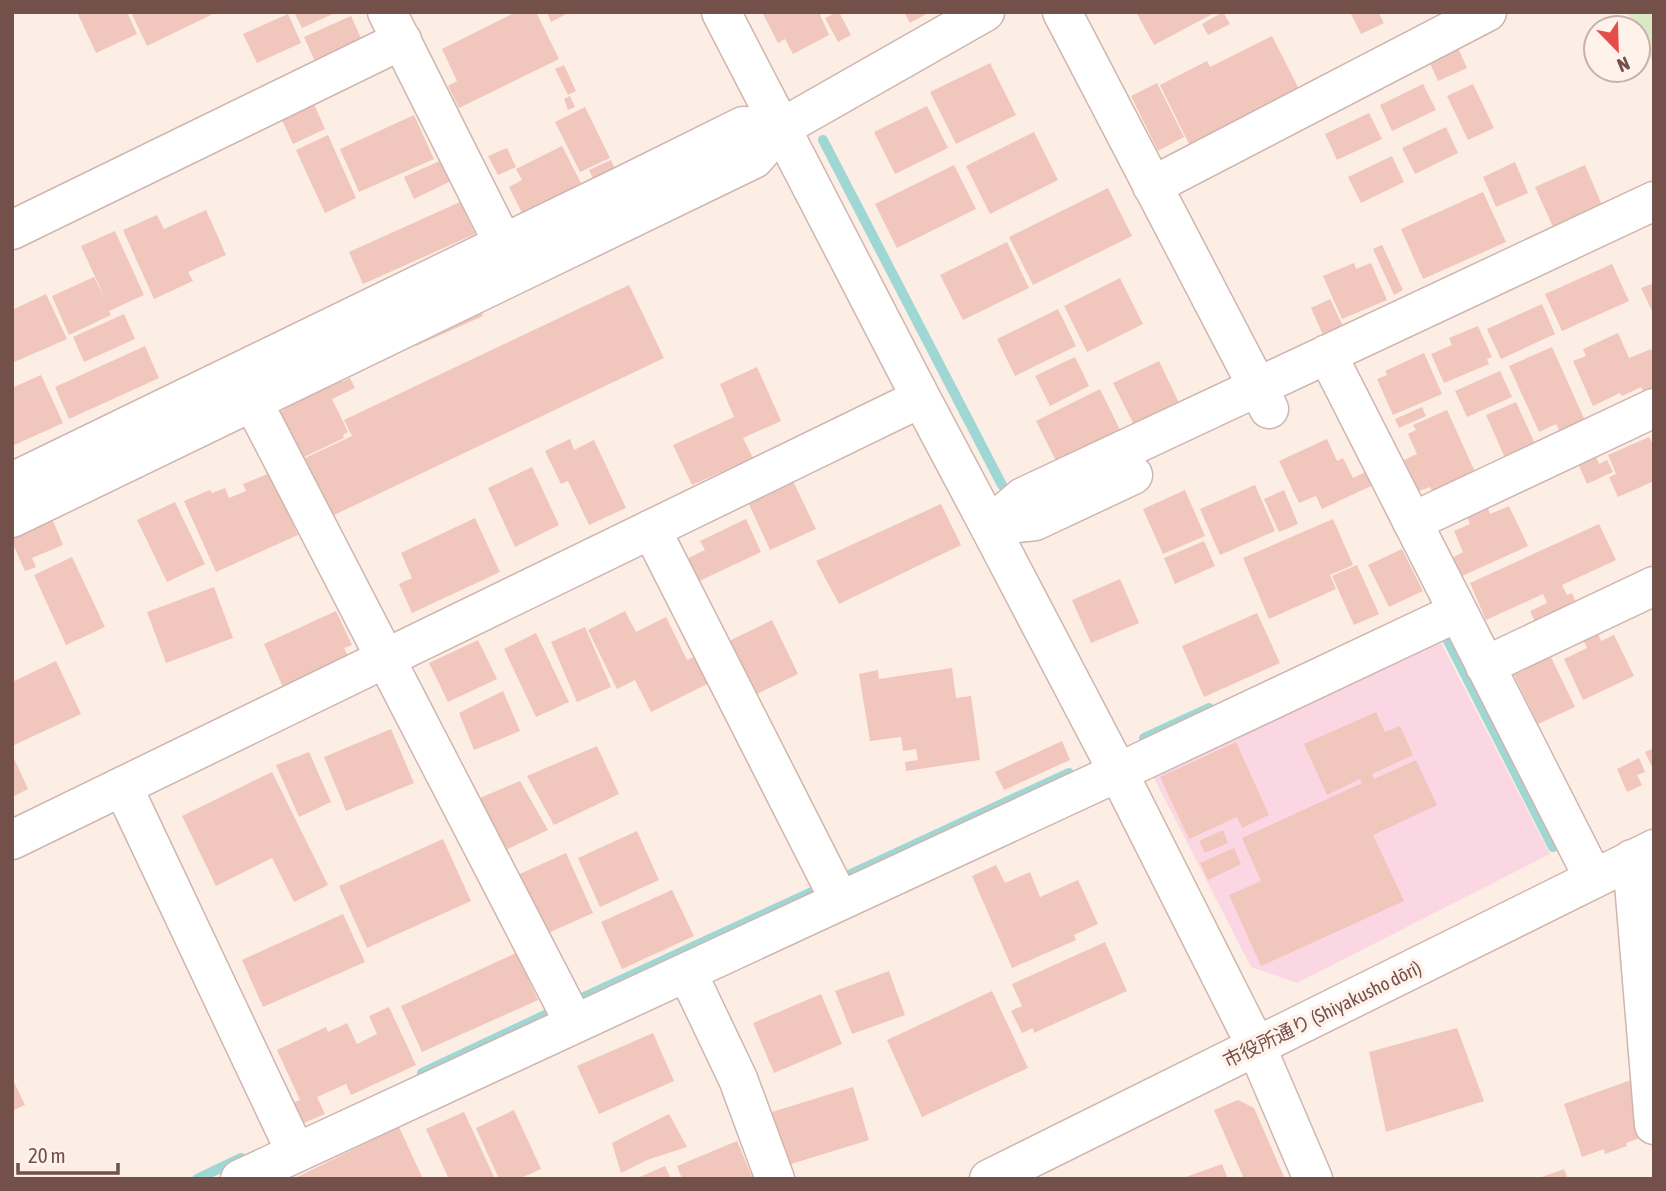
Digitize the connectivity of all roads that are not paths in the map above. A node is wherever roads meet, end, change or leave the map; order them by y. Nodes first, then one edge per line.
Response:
1 (721, 12) edge
2 (985, 12) edge
3 (1062, 12) edge
4 (1487, 12) edge
5 (395, 26) edge
6 (781, 128) junction
7 (1152, 186) junction
8 (1654, 201) edge
9 (12, 230) edge
10 (1654, 230) edge
11 (511, 260) junction
12 (1333, 366) junction
13 (246, 388) junction
14 (920, 398) junction
15 (1264, 399) junction
16 (1654, 408) edge
17 (12, 482) edge
18 (12, 518) edge
19 (1412, 522) junction
20 (989, 526) junction
21 (652, 529) junction
22 (1654, 586) edge
23 (1444, 619) junction
24 (386, 659) junction
25 (1485, 666) junction
26 (1118, 772) junction
27 (123, 787) junction
28 (12, 840) edge
29 (1643, 854) edge
30 (1594, 879) junction
31 (834, 889) junction
32 (1653, 900) edge
33 (687, 972) junction
34 (568, 1011) junction
35 (1256, 1046) junction
36 (1654, 1125) edge
37 (291, 1141) junction
38 (240, 1179) edge
39 (775, 1179) edge
40 (989, 1179) edge
41 (1313, 1179) edge

1 - 6 street
2 - 6 street
3 - 7 street
4 - 7 street
5 - 9 street
5 - 11 street
6 - 11 street
6 - 14 street
7 - 15 street
8 - 12 street
10 - 12 street
11 - 13 street
12 - 15 street
12 - 19 street
13 - 17 street
13 - 18 street
13 - 24 street
14 - 20 street
14 - 21 street
15 - 20 street
16 - 19 street
19 - 23 street
20 - 26 street
21 - 24 street
21 - 31 street
22 - 25 street
23 - 25 street
23 - 26 street
24 - 27 street
24 - 34 street
25 - 30 street
26 - 31 street
26 - 35 street
27 - 28 street
27 - 37 street
29 - 30 street, 市役所通り (Shiyakusho dōri)
29 - 32 street
29 - 36 street
30 - 35 street, 市役所通り (Shiyakusho dōri)
31 - 33 street
33 - 34 street
33 - 39 street
34 - 37 street
35 - 40 street, 市役所通り (Shiyakusho dōri)
35 - 41 street
37 - 38 street

